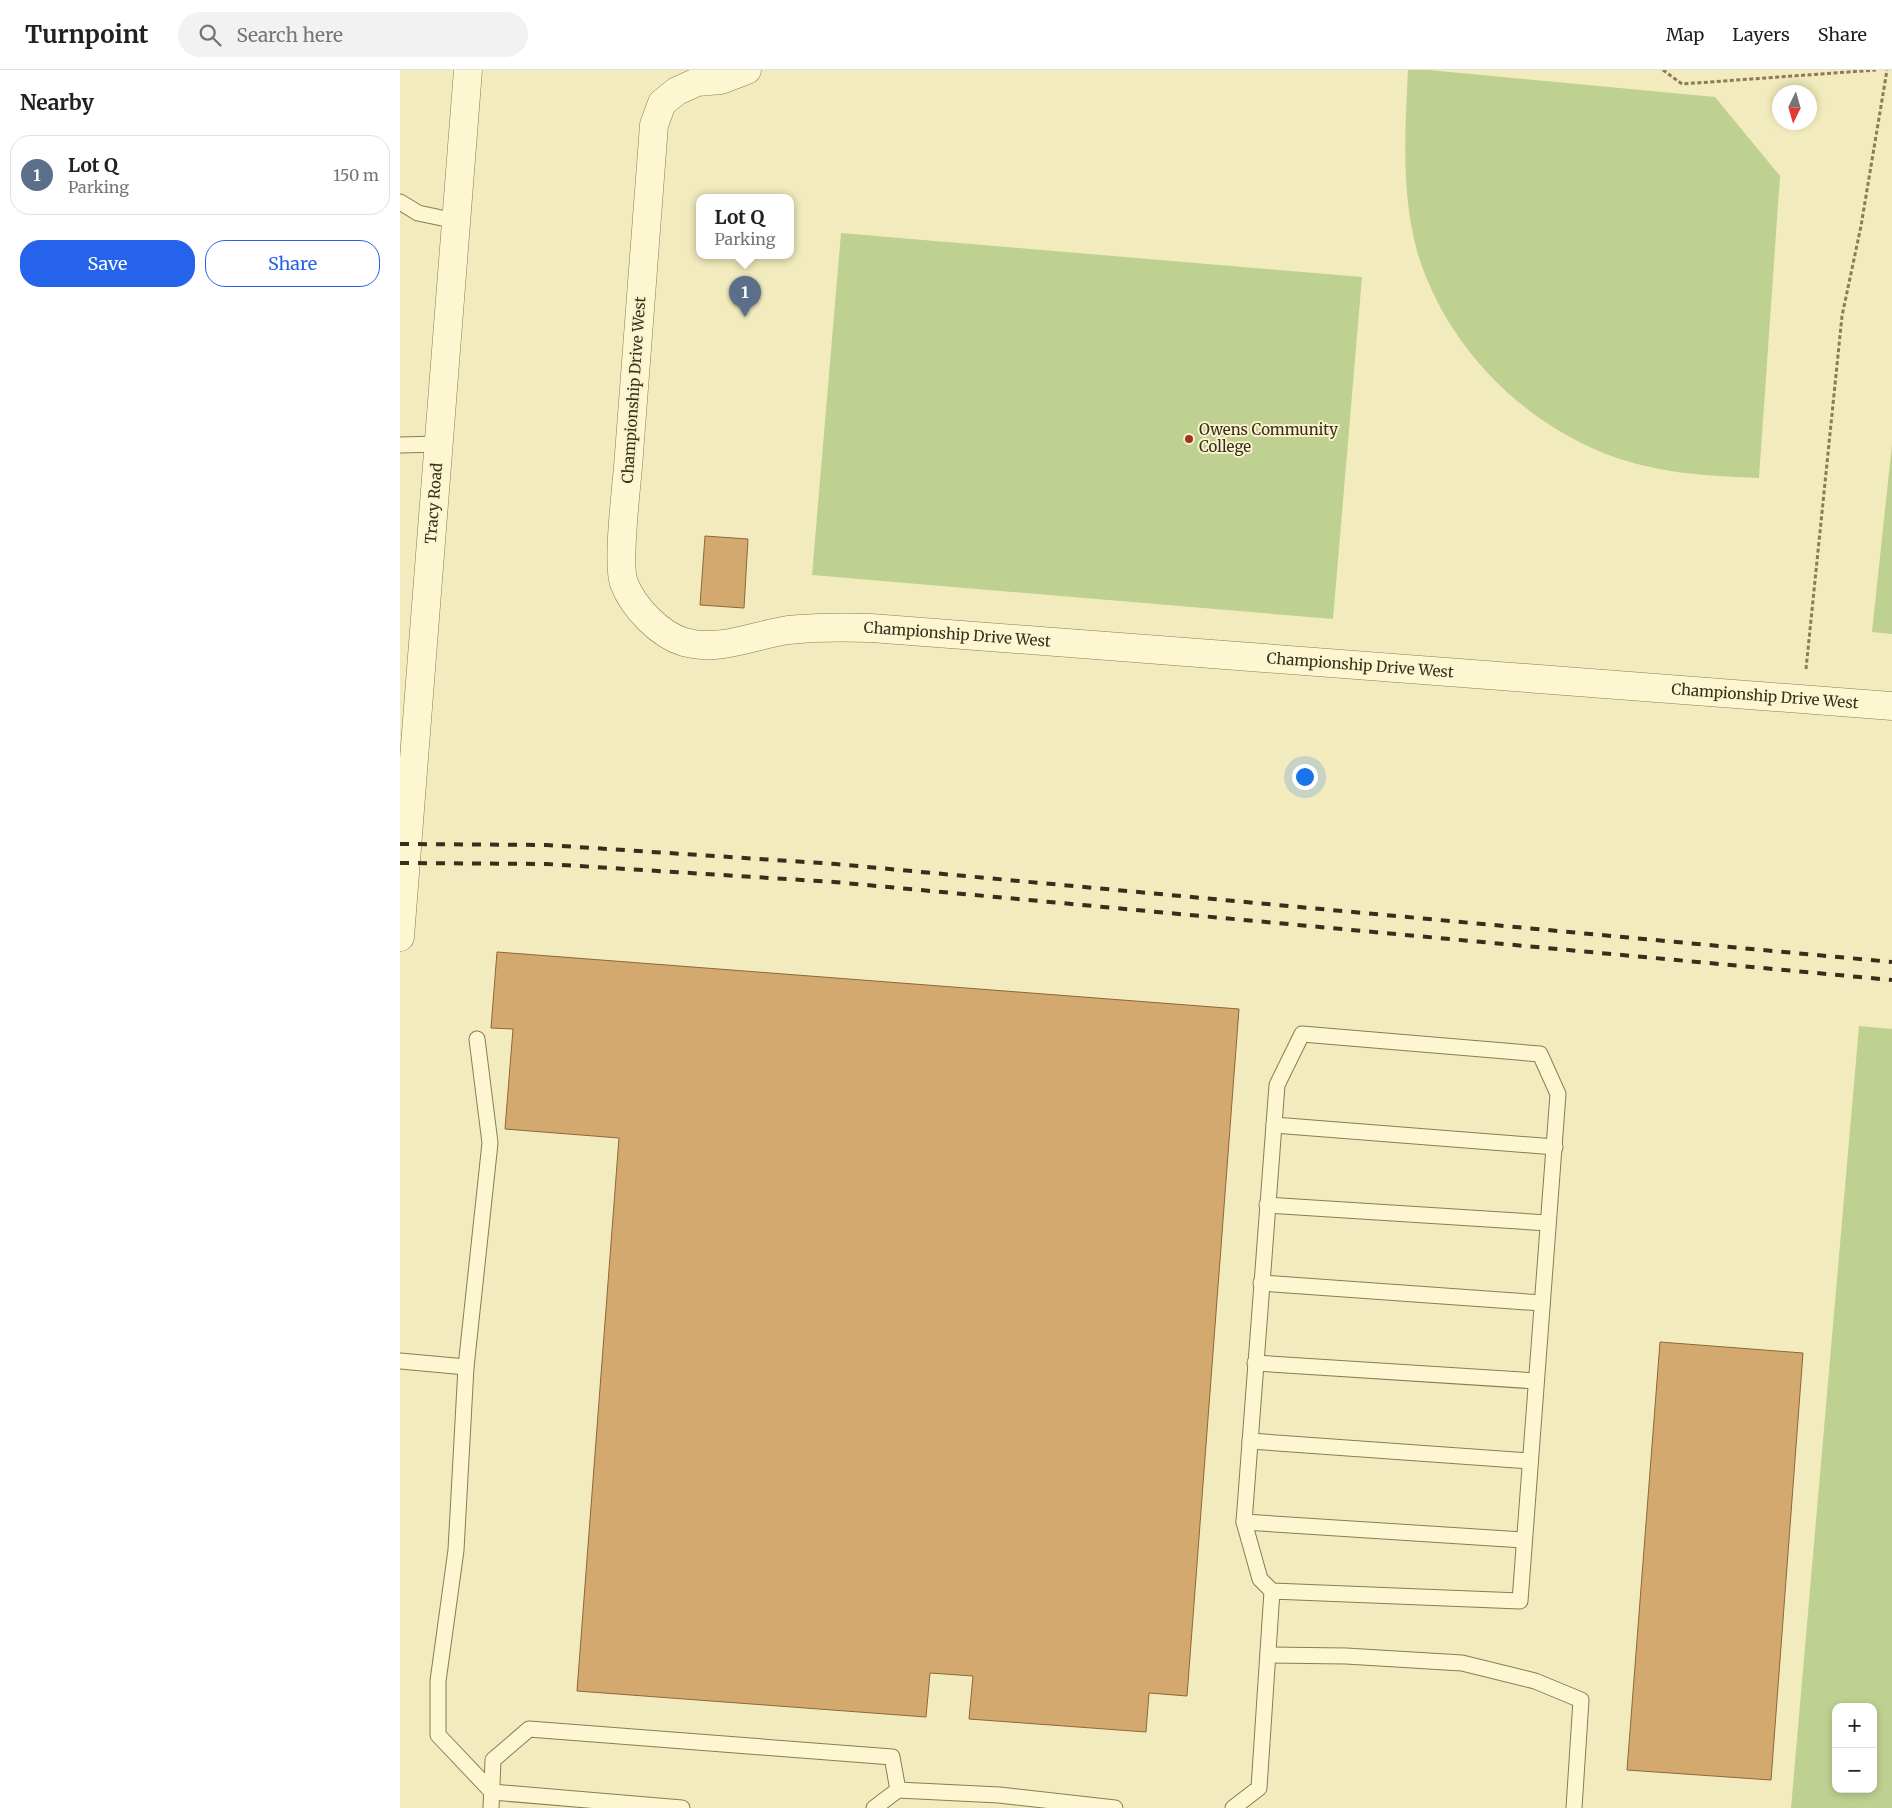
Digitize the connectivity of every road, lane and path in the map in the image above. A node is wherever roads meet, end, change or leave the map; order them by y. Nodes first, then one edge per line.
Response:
1 (468, 70) edge
2 (747, 70) edge
3 (1663, 70) edge
4 (1876, 70) edge
5 (1887, 70) edge
6 (400, 202) edge
7 (456, 221) junction
8 (400, 444) edge
9 (439, 444) junction
10 (1803, 699) junction
11 (1892, 706) edge
12 (400, 937) edge
13 (477, 1039) dead end
14 (1274, 1125) junction
15 (1555, 1147) junction
16 (1267, 1205) junction
17 (1548, 1223) junction
18 (1261, 1283) junction
19 (1542, 1303) junction
20 (400, 1361) edge
21 (1255, 1363) junction
22 (466, 1367) junction
23 (1536, 1381) junction
24 (1250, 1440) junction
25 (1530, 1461) junction
26 (1244, 1522) junction
27 (1523, 1540) junction
28 (1272, 1592) junction
29 (1268, 1655) junction
30 (898, 1790) junction
31 (492, 1792) junction
32 (491, 1808) edge
33 (682, 1808) edge
34 (874, 1808) edge
35 (1115, 1808) edge
36 (1234, 1808) edge
37 (1574, 1808) edge

1 - 7 street, Tracy Road
2 - 10 street, Championship Drive West
3 - 4 path
5 - 10 path
6 - 7 lane
7 - 9 street, Tracy Road
8 - 9 lane
9 - 12 street, Tracy Road
10 - 11 street, Championship Drive West
13 - 22 lane
14 - 15 lane
14 - 15 lane
14 - 16 lane
15 - 17 lane
16 - 17 lane
16 - 18 lane
17 - 19 lane
18 - 19 lane
18 - 21 lane
19 - 23 lane
20 - 22 lane
21 - 23 lane
21 - 24 lane
22 - 31 lane
23 - 25 lane
24 - 25 lane
24 - 26 lane
25 - 27 lane
26 - 27 lane
26 - 28 lane
27 - 28 lane
28 - 29 lane
29 - 36 lane
29 - 37 lane
30 - 31 lane
30 - 34 lane
30 - 35 lane
31 - 32 lane
31 - 33 lane

